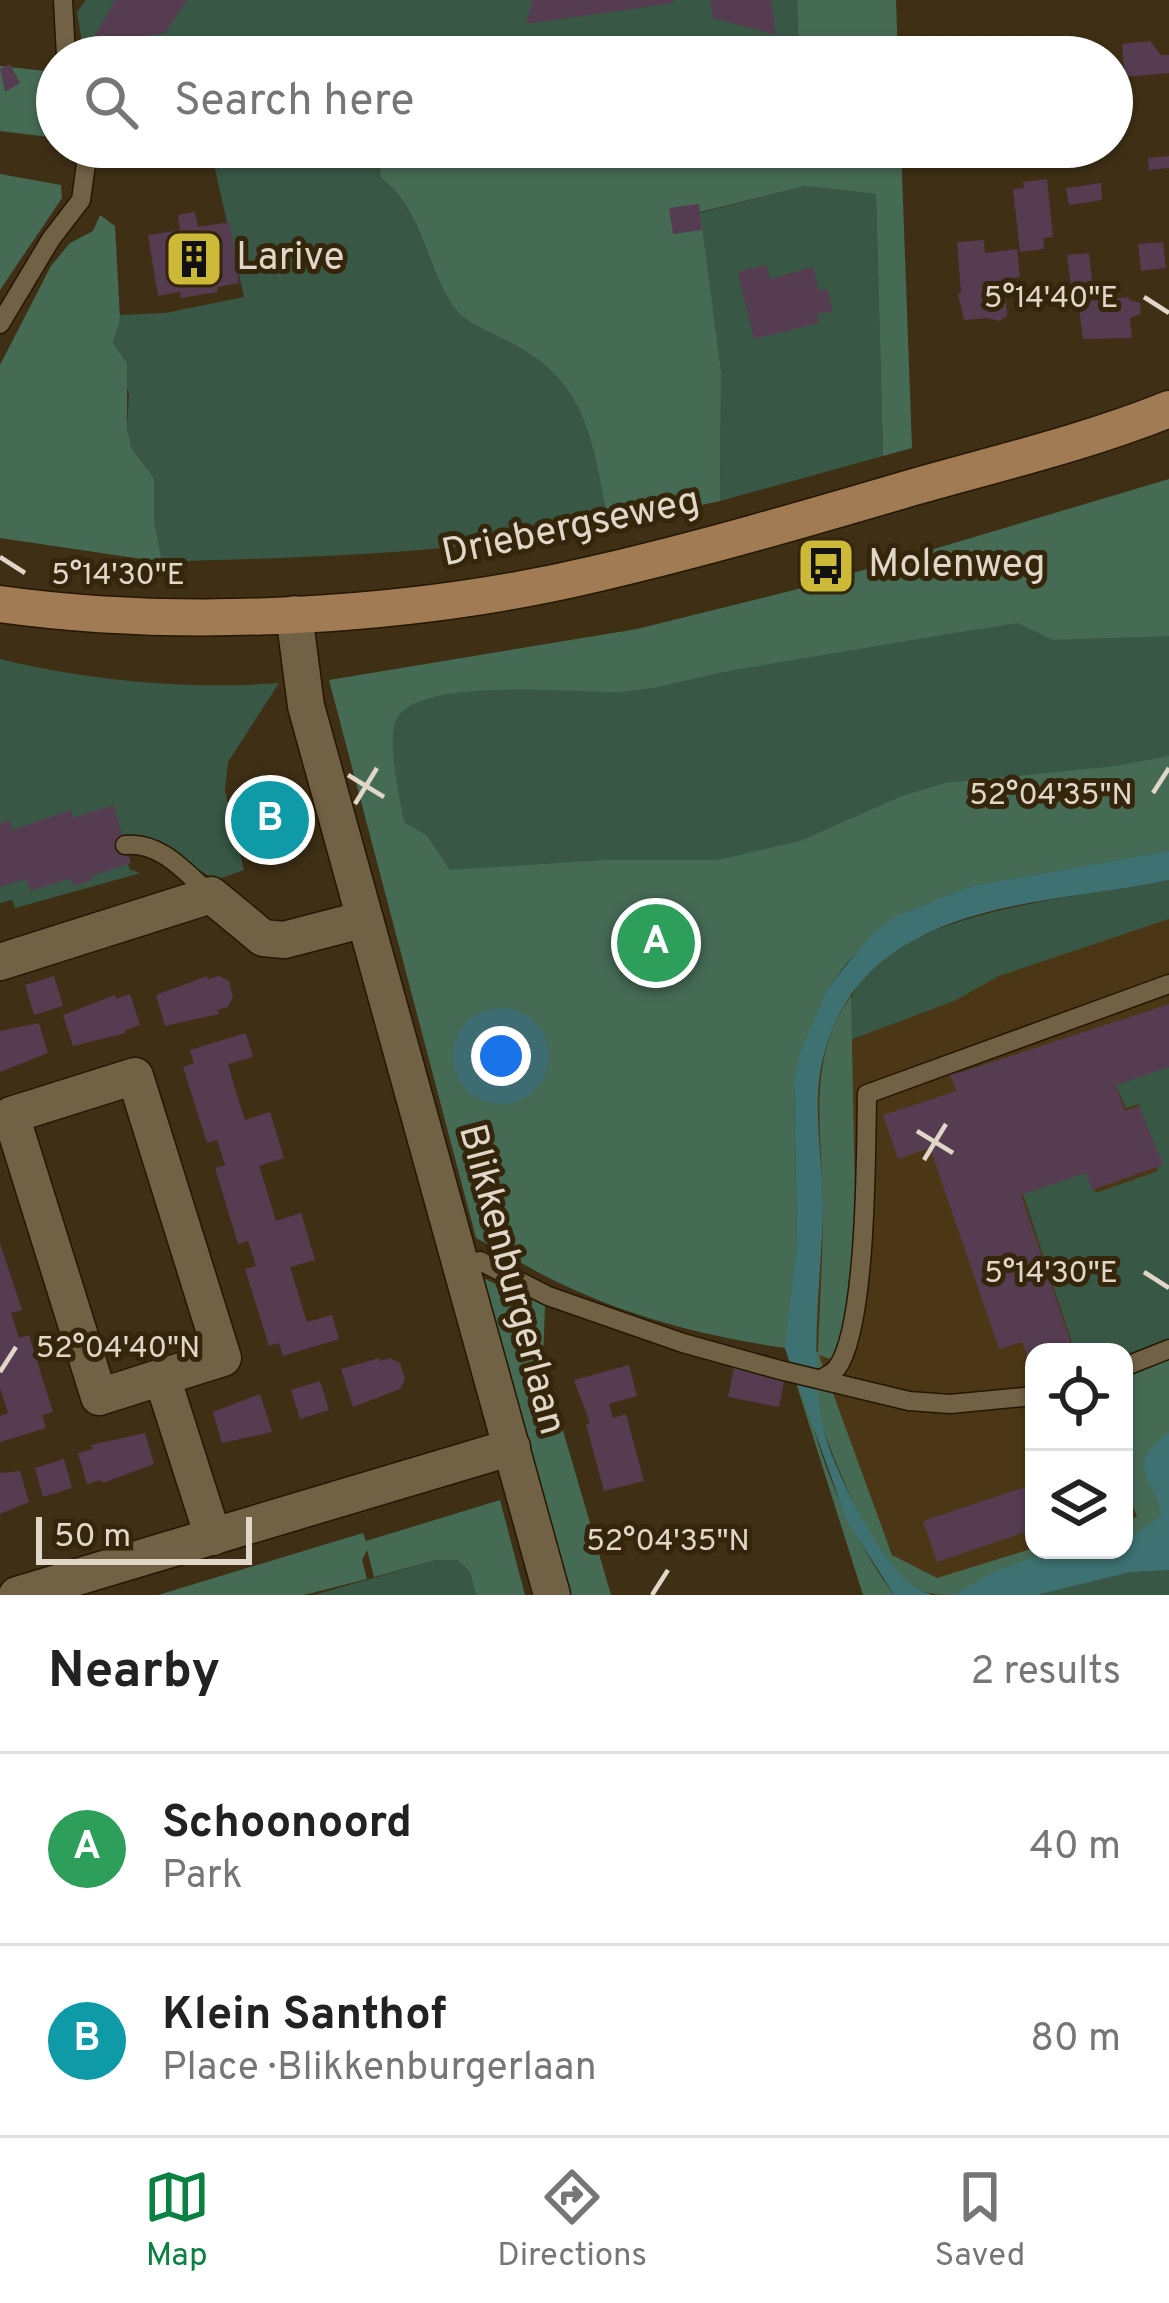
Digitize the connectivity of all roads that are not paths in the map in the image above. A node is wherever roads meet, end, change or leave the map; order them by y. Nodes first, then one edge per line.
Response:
1 (63, 0) edge
2 (65, 36) edge
3 (85, 168) edge
4 (0, 324) edge
5 (1160, 416) edge
6 (0, 604) edge
7 (294, 614) junction
8 (125, 845) dead end
9 (211, 896) junction
10 (365, 920) junction
11 (0, 962) edge
12 (1169, 984) edge
13 (464, 1267) junction
14 (1169, 1349) edge
15 (1133, 1363) edge
16 (162, 1377) junction
17 (831, 1382) junction
18 (1025, 1397) edge
19 (512, 1447) junction
20 (213, 1537) junction
21 (17, 1595) edge
22 (552, 1595) edge

1 - 2 lane
3 - 4 lane
5 - 7 main road, Driebergseweg
6 - 7 main road, Driebergseweg
7 - 10 street, Blikkenburgerlaan
8 - 9 lane
9 - 10 street
9 - 11 street
10 - 13 street, Blikkenburgerlaan
12 - 17 lane
13 - 17 lane
13 - 19 street, Blikkenburgerlaan
14 - 15 lane
16 - 16 street
16 - 20 street
17 - 18 lane
19 - 20 street
19 - 22 street, Blikkenburgerlaan
20 - 21 street

